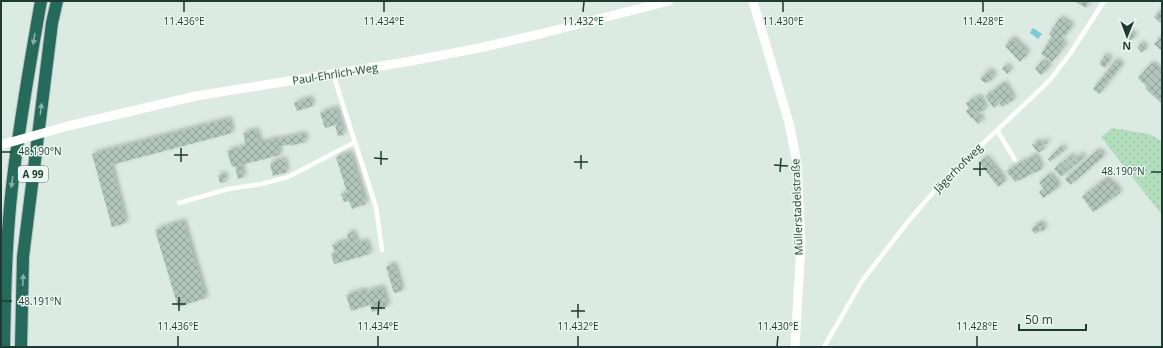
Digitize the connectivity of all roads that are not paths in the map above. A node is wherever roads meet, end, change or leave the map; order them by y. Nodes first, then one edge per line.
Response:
1 (40, 1) edge
2 (57, 1) edge
3 (669, 1) edge
4 (753, 1) edge
5 (1104, 1) edge
6 (333, 74) junction
7 (997, 130) junction
8 (355, 142) junction
9 (1, 145) edge
10 (1015, 160) dead end
11 (179, 203) dead end
12 (382, 250) dead end
13 (4, 347) edge
14 (21, 347) edge
15 (795, 347) edge
16 (824, 347) edge

1 -> 13 highway, A 99
14 -> 2 highway, A 99
3 - 6 street, Paul-Ehrlich-Weg
4 - 15 street, Müllerstadelstraße
5 - 7 lane, Jägerhofweg
6 - 8 lane
6 - 9 street, Paul-Ehrlich-Weg, bridge
7 - 10 lane
7 - 16 lane, Jägerhofweg
8 - 11 lane
8 - 12 lane

